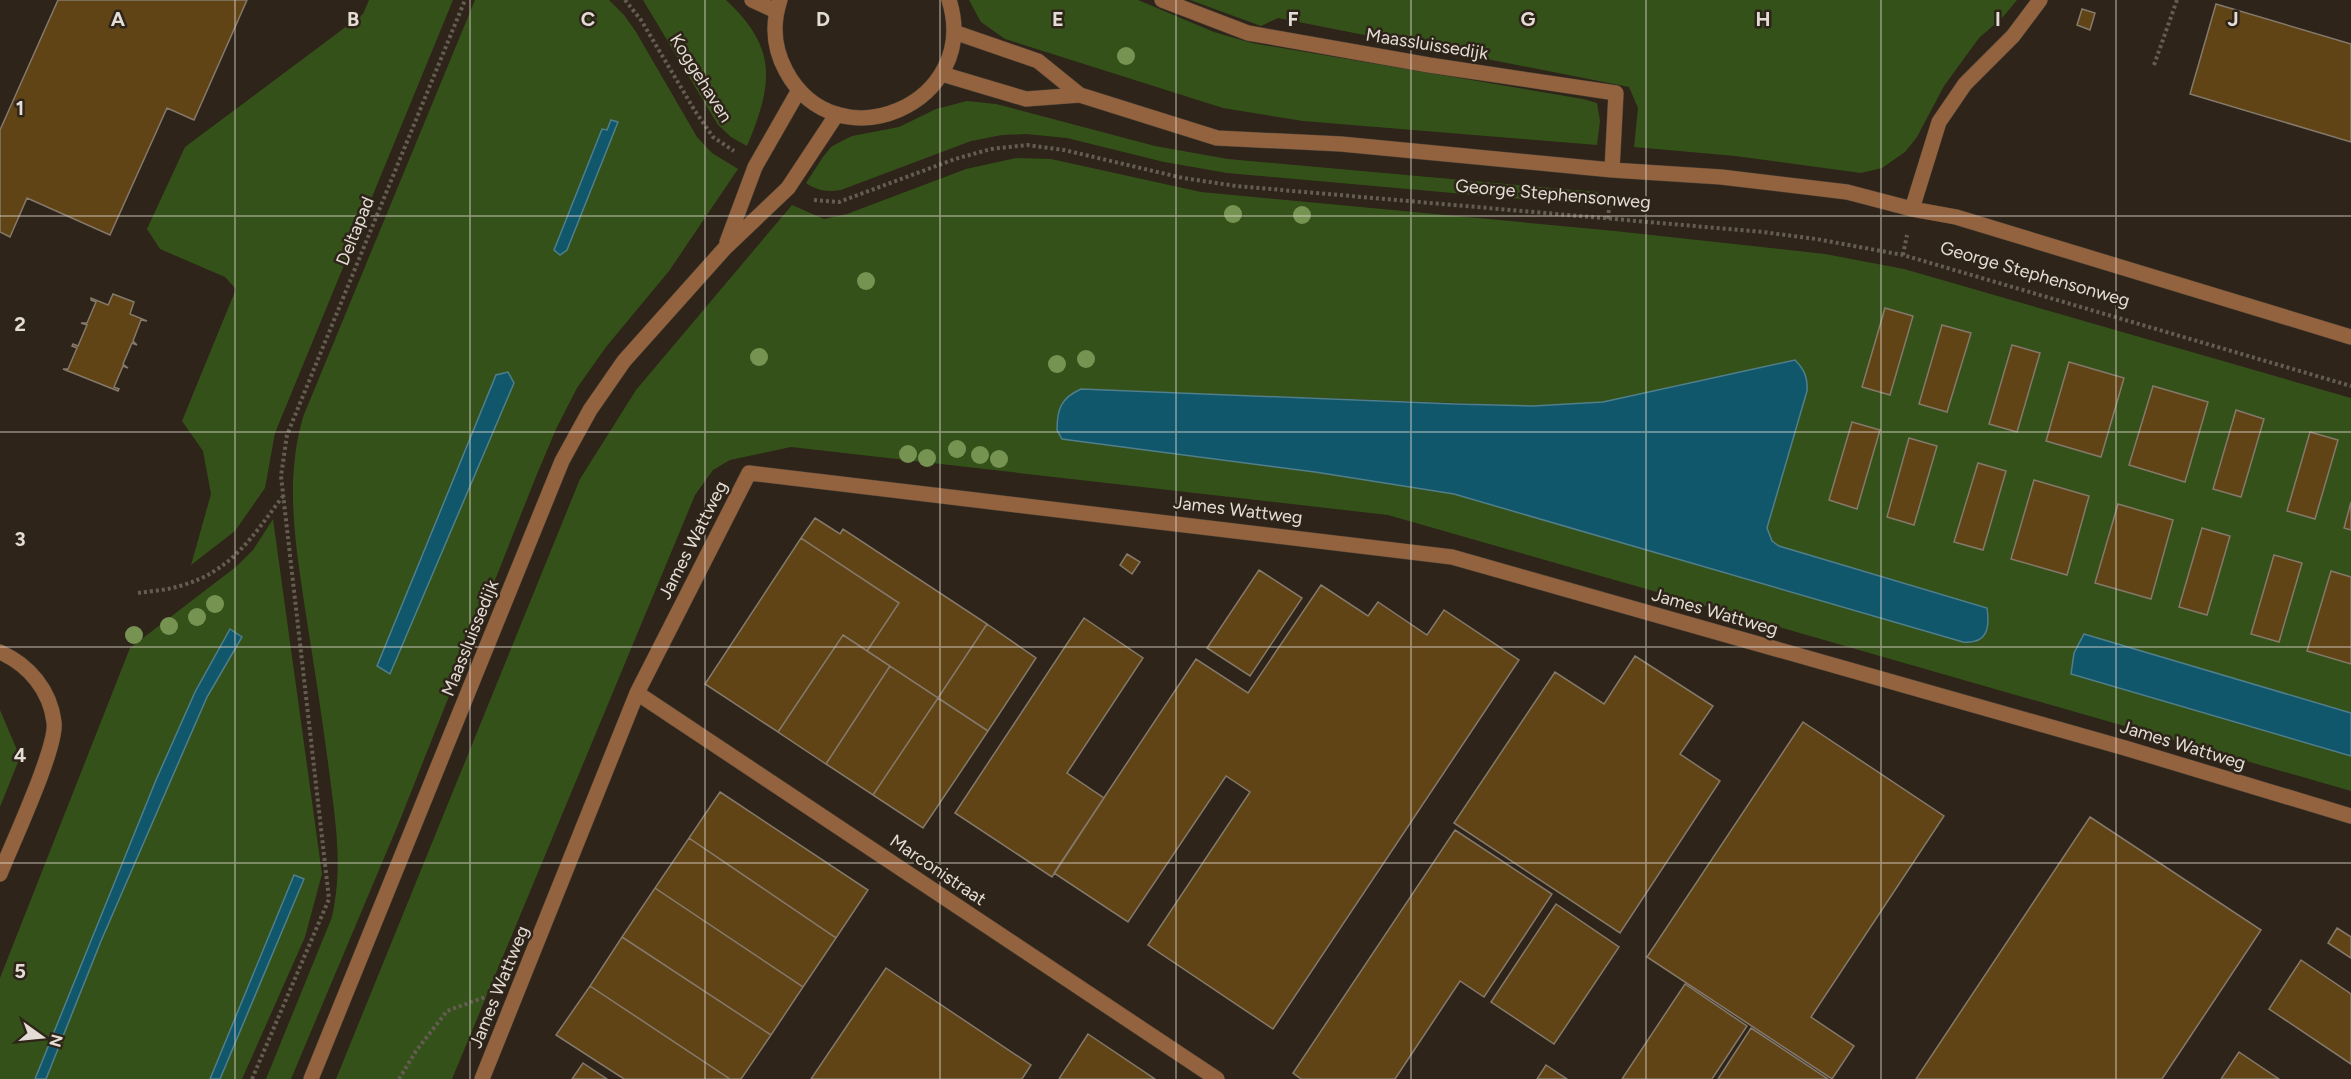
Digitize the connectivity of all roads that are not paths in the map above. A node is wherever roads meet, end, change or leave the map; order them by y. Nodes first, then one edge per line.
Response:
1 (752, 0) edge
2 (949, 0) edge
3 (1161, 0) edge
4 (2040, 0) edge
5 (778, 6) edge
6 (954, 32) junction
7 (942, 74) junction
8 (799, 90) junction
9 (1080, 95) junction
10 (837, 114) junction
11 (1612, 170) junction
12 (1912, 209) junction
13 (725, 248) junction
14 (2351, 337) edge
15 (0, 652) edge
16 (637, 693) junction
17 (2351, 816) edge
18 (0, 874) edge
19 (311, 1079) edge
20 (482, 1079) edge
21 (1217, 1079) edge

1 - 5 street
2 - 6 street
3 - 11 street, Maassluissedijk
4 - 12 street
5 - 8 street
6 - 7 street
6 - 9 street, George Stephensonweg
7 - 9 street, George Stephensonweg
7 - 10 street
8 - 10 street
8 - 13 street, Maassluissedijk
9 - 11 street, George Stephensonweg
10 - 13 street, Maassluissedijk
11 - 12 street, George Stephensonweg
12 - 14 street, George Stephensonweg
13 - 19 street, Maassluissedijk
15 - 18 street
16 - 17 street, James Wattweg
16 - 20 street, James Wattweg
16 - 21 street, Marconistraat

